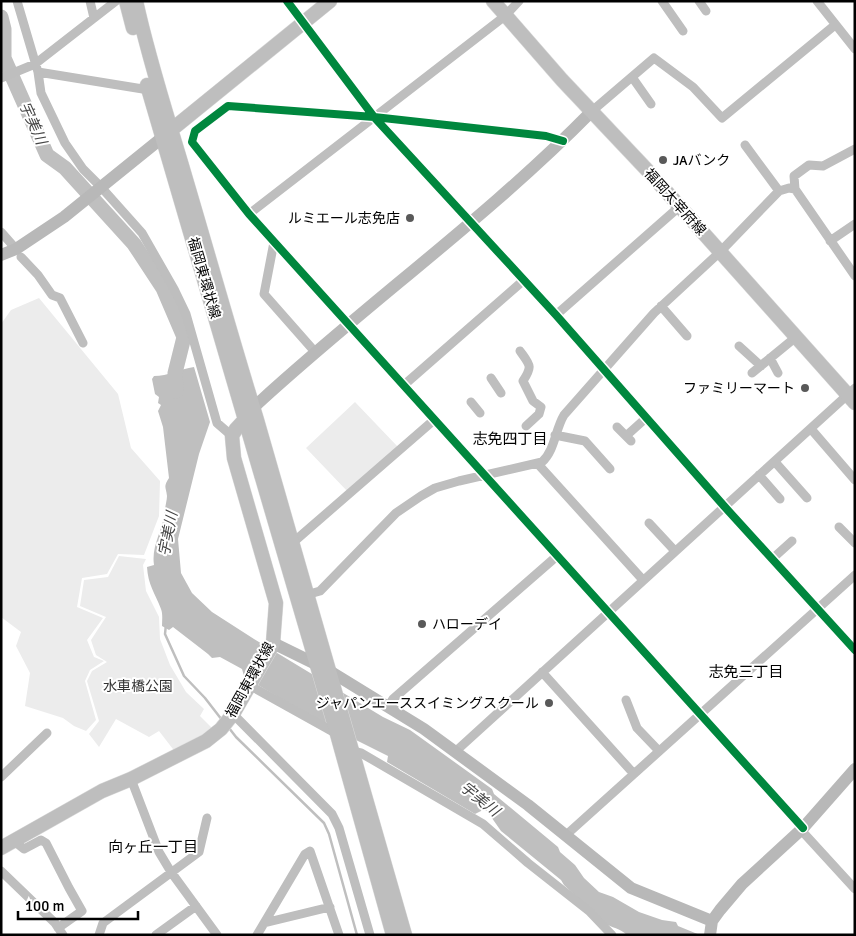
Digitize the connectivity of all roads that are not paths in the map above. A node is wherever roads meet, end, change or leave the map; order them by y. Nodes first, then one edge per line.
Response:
1 (16, 1) edge
2 (90, 1) edge
3 (116, 1) edge
4 (126, 1) edge
5 (136, 1) edge
6 (286, 1) edge
7 (330, 1) edge
8 (493, 1) edge
9 (519, 1) edge
10 (662, 1) edge
11 (699, 1) edge
12 (817, 1) edge
13 (706, 11) dead end
14 (505, 16) junction
15 (94, 18) junction
16 (304, 22) junction
17 (835, 25) junction
18 (683, 31) dead end
19 (855, 49) edge
20 (35, 67) junction
21 (632, 77) junction
22 (1, 78) edge
23 (148, 90) junction
24 (651, 104) dead end
25 (592, 111) junction
26 (374, 117) junction
27 (167, 133) junction
28 (563, 141) junction
29 (745, 145) dead end
30 (855, 149) edge
31 (101, 187) junction
32 (795, 189) junction
33 (779, 191) junction
34 (679, 207) junction
35 (249, 214) junction
36 (471, 223) junction
37 (855, 224) edge
38 (1, 232) edge
39 (830, 241) junction
40 (274, 242) junction
41 (720, 252) junction
42 (18, 253) junction
43 (1, 255) edge
44 (855, 276) edge
45 (524, 280) junction
46 (661, 306) junction
47 (556, 315) junction
48 (349, 324) junction
49 (687, 336) dead end
50 (796, 337) junction
51 (83, 344) dead end
52 (739, 346) dead end
53 (520, 352) dead end
54 (316, 353) junction
55 (770, 358) junction
56 (761, 366) junction
57 (603, 370) junction
58 (752, 373) dead end
59 (778, 374) dead end
60 (491, 378) dead end
61 (404, 385) junction
62 (501, 393) dead end
63 (852, 395) edge
64 (471, 402) dead end
65 (480, 413) dead end
66 (249, 414) junction
67 (646, 418) junction
68 (434, 420) junction
69 (526, 426) dead end
70 (617, 427) dead end
71 (811, 429) junction
72 (555, 435) junction
73 (232, 436) junction
74 (774, 462) junction
75 (537, 463) junction
76 (610, 469) dead end
77 (483, 475) junction
78 (759, 475) junction
79 (855, 480) edge
80 (807, 498) dead end
81 (780, 499) dead end
82 (724, 506) junction
83 (649, 523) dead end
84 (839, 527) dead end
85 (792, 540) dead end
86 (291, 541) junction
87 (855, 543) edge
88 (675, 551) junction
89 (557, 556) junction
90 (772, 559) junction
91 (855, 575) edge
92 (643, 580) junction
93 (306, 595) junction
94 (818, 609) junction
95 (608, 612) junction
96 (272, 645) junction
97 (855, 650) edge
98 (322, 668) junction
99 (542, 672) junction
100 (250, 683) junction
101 (626, 700) dead end
102 (388, 707) junction
103 (231, 715) junction
104 (700, 715) junction
105 (47, 732) dead end
106 (343, 737) junction
107 (456, 751) junction
108 (659, 751) junction
109 (855, 769) edge
110 (634, 774) junction
111 (1, 777) edge
112 (131, 779) junction
113 (207, 818) dead end
114 (802, 829) junction
115 (566, 836) junction
116 (14, 841) junction
117 (1, 848) edge
118 (1, 871) edge
119 (171, 872) junction
120 (855, 890) edge
121 (196, 906) junction
122 (330, 908) junction
123 (264, 924) junction
124 (711, 927) edge
125 (61, 931) edge
126 (99, 935) edge
127 (156, 935) edge
128 (217, 935) edge
129 (257, 935) edge
130 (339, 935) edge
131 (370, 935) edge
132 (393, 935) edge
133 (405, 935) edge
134 (612, 935) edge

1 - 20 street
2 - 15 street
3 - 15 street
4 - 23 main road, 福岡東環状線
5 - 27 main road, 福岡東環状線
6 - 16 street
7 - 16 main road
8 - 14 main road, 福岡太宰府線
9 - 14 street
10 - 18 street
11 - 13 street
12 - 17 street
14 - 25 main road, 福岡太宰府線
14 - 26 street
15 - 20 street
16 - 26 street
16 - 27 main road
17 - 19 street
17 - 21 street
20 - 22 street
20 - 23 street
20 - 31 street
21 - 24 street
21 - 25 street
23 - 27 main road, 福岡東環状線
25 - 28 street
25 - 34 main road, 福岡太宰府線
26 - 28 street
26 - 35 street
26 - 35 street
26 - 36 street
27 - 31 street
27 - 66 main road, 福岡東環状線
28 - 36 street
29 - 33 street
30 - 32 street
31 - 42 street
31 - 73 street
32 - 33 street
32 - 39 street
33 - 41 street
34 - 41 main road, 福岡太宰府線
34 - 47 street
35 - 40 street
36 - 45 street
36 - 48 street
37 - 39 street
38 - 42 street
39 - 44 street
40 - 48 street
40 - 54 street
41 - 46 street
41 - 50 main road, 福岡太宰府線
42 - 43 street
42 - 51 street
45 - 47 street
45 - 61 street
46 - 49 street
46 - 57 street
47 - 57 street
48 - 54 street
48 - 61 street
50 - 55 street
50 - 63 main road, 福岡太宰府線
52 - 56 street
53 - 69 street
54 - 66 street
55 - 56 street
55 - 59 street
56 - 58 street
57 - 67 street
57 - 72 street
60 - 62 street
61 - 68 street
63 - 71 street
64 - 65 street
66 - 73 main road
66 - 86 main road, 福岡東環状線
66 - 98 main road, 福岡東環状線
67 - 70 street
67 - 82 street
68 - 77 street
68 - 86 street
71 - 74 street
71 - 79 street
72 - 75 street
72 - 76 street
73 - 96 main road, 福岡東環状線
74 - 78 street
74 - 80 street
75 - 77 street
75 - 92 street
77 - 89 street
77 - 93 street
78 - 81 street
78 - 82 street
82 - 88 street
82 - 90 street
83 - 88 street
84 - 87 street
85 - 90 street
86 - 93 main road, 福岡東環状線
88 - 92 street
89 - 95 street
89 - 102 street
90 - 94 street
91 - 94 street
92 - 95 street
93 - 98 main road, 福岡東環状線
94 - 97 street
94 - 104 street
95 - 99 street
95 - 104 street
96 - 98 street
96 - 100 main road, 福岡東環状線
98 - 102 street
98 - 106 main road
99 - 107 street
99 - 110 street
100 - 103 main road, 福岡東環状線
100 - 106 street
101 - 108 street
102 - 107 street
103 - 112 main road, 福岡東環状線
103 - 131 street
104 - 108 street
104 - 114 street
105 - 111 street
106 - 132 main road
106 - 133 main road
106 - 134 street
107 - 115 street
108 - 110 street
109 - 114 street
110 - 115 street
112 - 116 main road, 福岡東環状線
112 - 119 street
113 - 119 street
114 - 120 street
114 - 124 street
115 - 124 street
116 - 117 main road, 福岡東環状線
116 - 125 street
118 - 125 street
119 - 121 street
119 - 126 street
121 - 127 street
121 - 128 street
122 - 123 street
122 - 123 street
122 - 130 street
123 - 129 street

